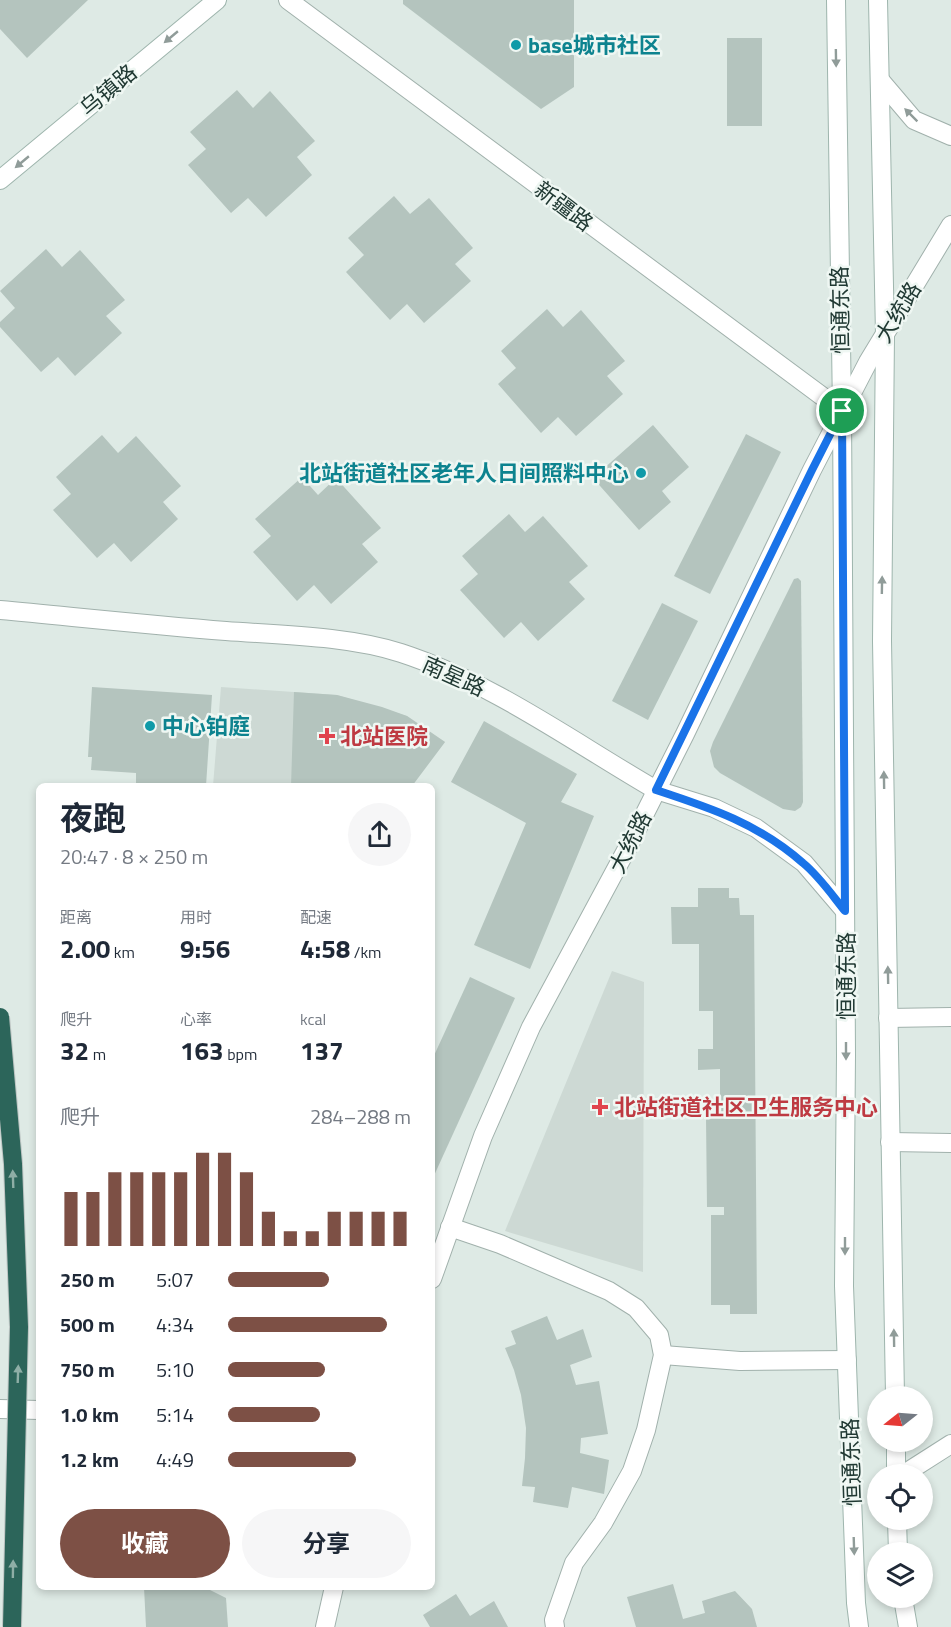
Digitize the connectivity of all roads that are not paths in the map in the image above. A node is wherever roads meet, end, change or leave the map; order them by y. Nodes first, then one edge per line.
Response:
1 (217, 0) edge
2 (288, 0) edge
3 (836, 0) edge
4 (878, 0) edge
5 (880, 80) junction
6 (951, 136) edge
7 (0, 180) edge
8 (951, 225) edge
9 (885, 334) junction
10 (842, 411) junction
11 (0, 610) edge
12 (656, 790) junction
13 (845, 911) junction
14 (0, 1017) edge
15 (951, 1017) edge
16 (888, 1018) junction
17 (890, 1142) junction
18 (951, 1143) edge
19 (450, 1227) junction
20 (435, 1270) edge
21 (663, 1355) junction
22 (847, 1359) junction
23 (895, 1386) edge
24 (0, 1409) edge
25 (36, 1410) edge
26 (951, 1444) edge
27 (920, 1464) edge
28 (333, 1590) edge
29 (905, 1608) edge
30 (12, 1627) edge
31 (325, 1627) edge
32 (555, 1627) edge
33 (859, 1627) edge
34 (908, 1627) edge

1 -> 7 main road, 乌镇路
2 - 10 main road, 新疆路
3 -> 10 main road, 恒通东路
4 - 5 main road, 恒通东路
6 -> 5 main road
5 - 9 main road, 恒通东路
8 - 9 main road, 大统路
9 - 10 main road, 大统路
16 -> 9 main road, 恒通东路
10 - 12 main road, 大统路
10 - 13 main road, 恒通东路
11 - 12 main road, 南星路
12 - 13 main road, 南星路
12 - 19 main road, 大统路
13 -> 22 main road, 恒通东路
30 -> 14 highway, bridge
15 - 16 main road
16 - 17 main road, 恒通东路
17 - 18 main road
23 -> 17 main road, 恒通东路
19 - 20 main road, 大统路
19 - 21 main road
21 - 22 main road
21 - 32 main road
22 -> 33 main road, 恒通东路
24 - 25 main road
26 - 27 main road
28 - 31 main road
29 - 34 main road

